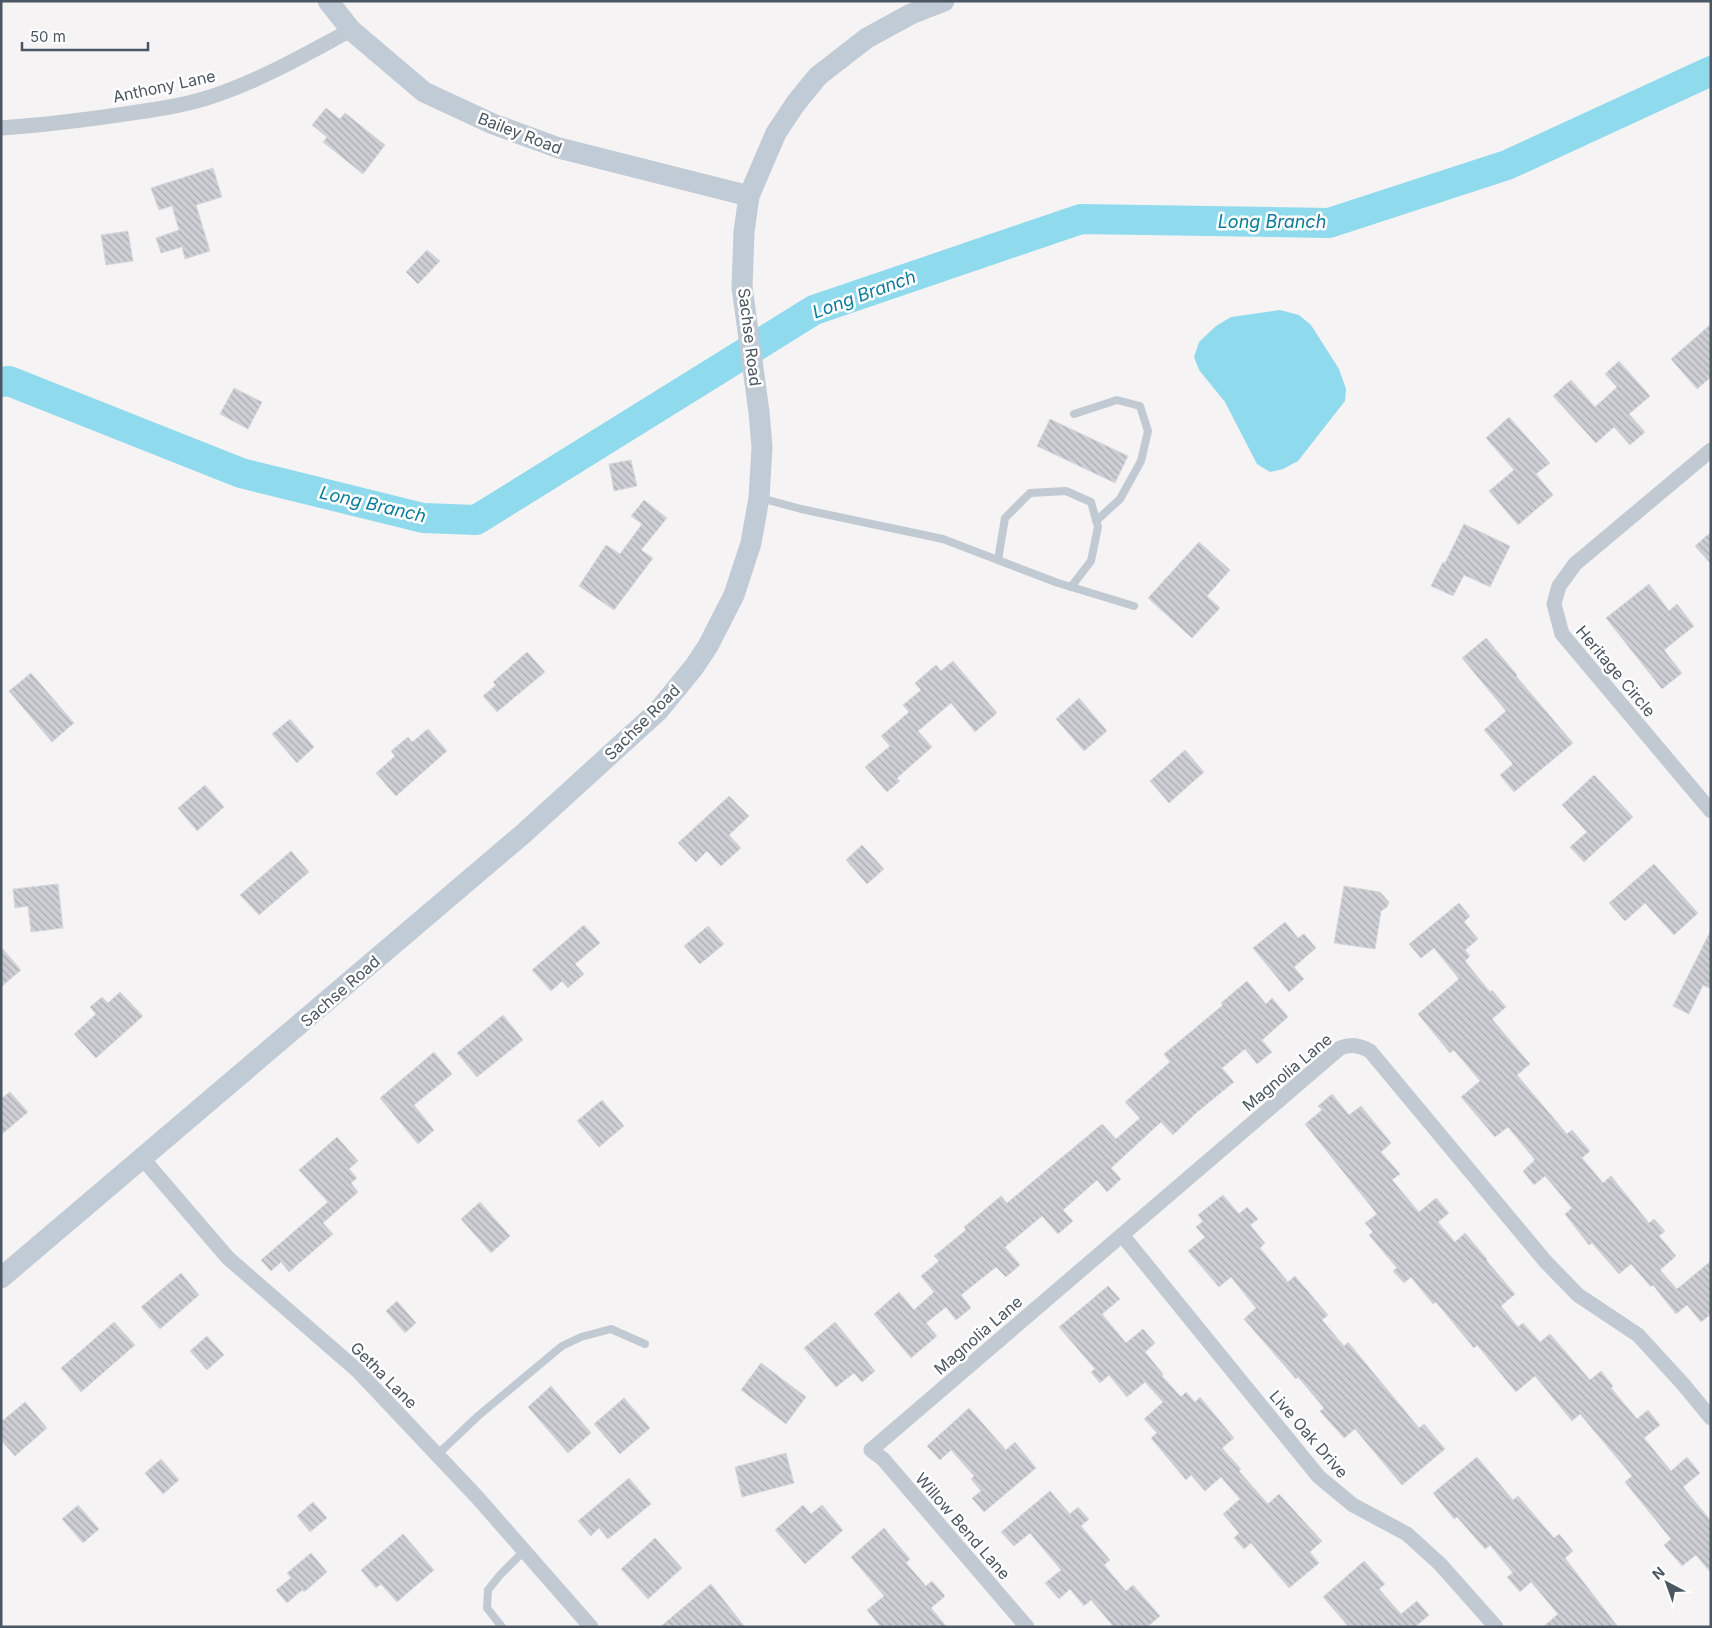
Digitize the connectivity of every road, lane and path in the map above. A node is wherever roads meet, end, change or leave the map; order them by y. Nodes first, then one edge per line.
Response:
1 (328, 1) edge
2 (944, 1) edge
3 (351, 30) junction
4 (1, 128) edge
5 (749, 196) junction
6 (1074, 414) dead end
7 (1711, 450) edge
8 (759, 498) junction
9 (1096, 521) junction
10 (998, 560) junction
11 (1071, 587) junction
12 (1134, 606) dead end
13 (1711, 811) edge
14 (143, 1159) junction
15 (1122, 1235) junction
16 (1, 1278) edge
17 (645, 1344) dead end
18 (1711, 1418) edge
19 (871, 1450) joint
20 (438, 1456) junction
21 (524, 1551) junction
22 (502, 1627) edge
23 (591, 1627) edge
24 (1027, 1627) edge
25 (1496, 1627) edge

1 - 3 main road, Bailey Road
2 - 5 main road, Sachse Road
3 - 4 street, Anthony Lane
3 - 5 main road, Bailey Road
5 - 8 main road, Sachse Road
6 - 9 lane
7 - 13 street, Heritage Circle
8 - 10 lane
8 - 14 main road, Sachse Road
9 - 10 lane
9 - 11 lane
10 - 11 lane
11 - 12 lane
14 - 16 main road, Sachse Road
14 - 20 street, Getha Lane
15 - 18 street, Magnolia Lane
15 - 19 street, Magnolia Lane
15 - 25 street, Live Oak Drive
17 - 20 lane
19 - 24 street, Willow Bend Lane
20 - 21 street, Getha Lane
21 - 22 lane
21 - 23 street, Getha Lane

